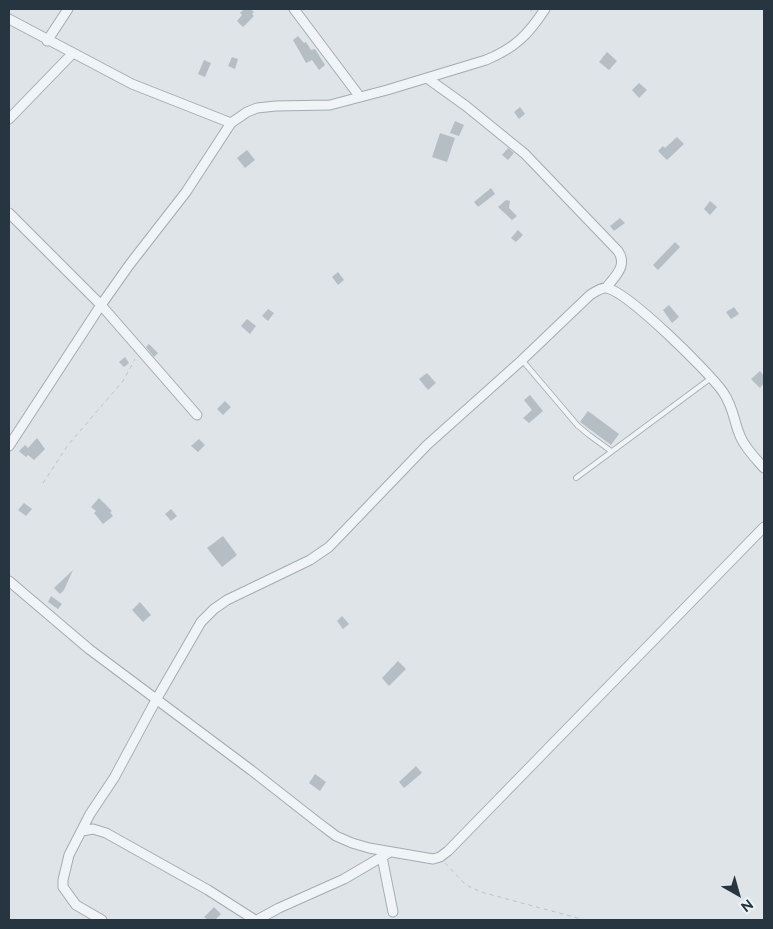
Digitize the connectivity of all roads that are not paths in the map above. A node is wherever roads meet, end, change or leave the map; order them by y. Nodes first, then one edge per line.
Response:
1 (68, 9) edge
2 (294, 9) edge
3 (545, 9) edge
4 (9, 19) edge
5 (47, 40) junction
6 (72, 54) junction
7 (427, 78) junction
8 (360, 97) junction
9 (9, 119) edge
10 (230, 123) junction
11 (9, 213) edge
12 (606, 288) junction
13 (101, 305) junction
14 (522, 360) junction
15 (712, 378) junction
16 (196, 415) dead end
17 (9, 446) edge
18 (611, 451) junction
19 (764, 468) edge
20 (576, 478) dead end
21 (764, 528) edge
22 (9, 580) edge
23 (156, 700) junction
24 (82, 831) junction
25 (386, 855) junction
26 (393, 912) dead end
27 (102, 920) edge
28 (256, 920) edge

1 - 5 street
2 - 8 street
3 - 7 street
4 - 5 street
5 - 6 street
6 - 9 street
6 - 10 street
7 - 8 street
7 - 12 street
8 - 10 street
10 - 13 street
11 - 13 street
12 - 14 street
12 - 15 street
13 - 16 street
13 - 17 street
14 - 18 lane
14 - 23 street
15 - 18 lane
15 - 19 street
18 - 20 lane
21 - 25 street
22 - 23 street
23 - 24 street
23 - 25 street
24 - 27 street
24 - 28 street
25 - 26 street
25 - 28 street

